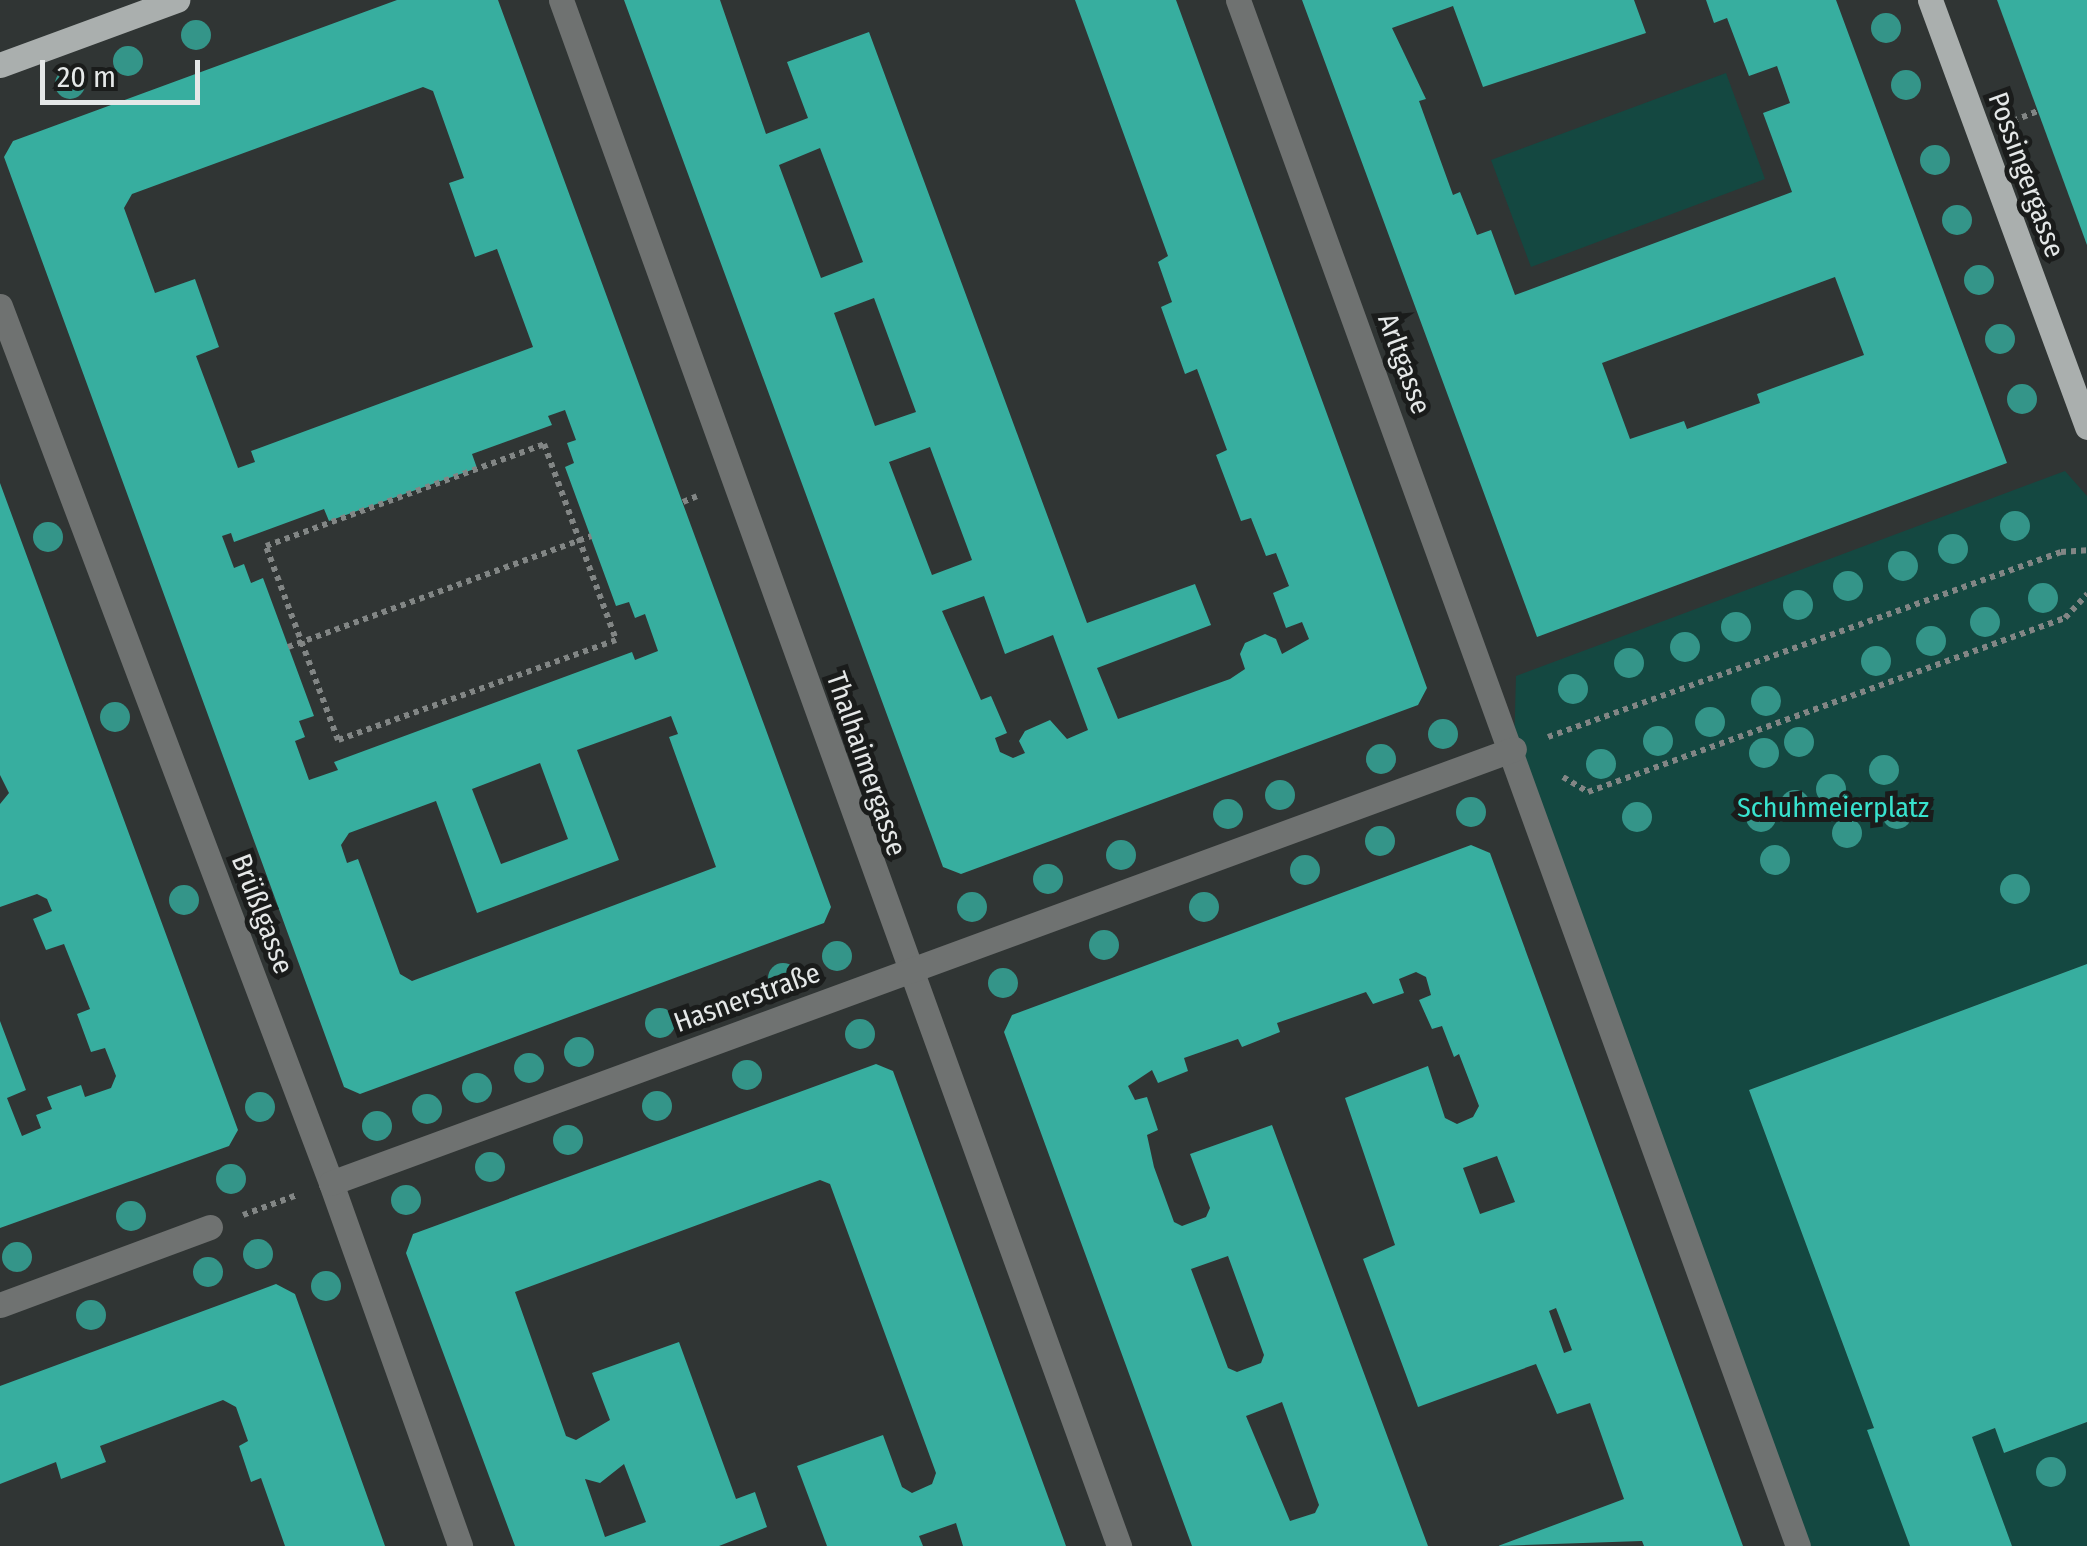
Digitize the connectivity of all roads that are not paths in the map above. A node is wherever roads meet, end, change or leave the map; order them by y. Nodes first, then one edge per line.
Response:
1 (178, 0) edge
2 (561, 0) edge
3 (1238, 0) edge
4 (1930, 0) edge
5 (0, 65) edge
6 (0, 306) edge
7 (2087, 427) edge
8 (1514, 749) junction
9 (908, 972) junction
10 (331, 1182) junction
11 (210, 1227) road end
12 (0, 1304) edge
13 (460, 1546) edge
14 (1119, 1546) edge
15 (1798, 1546) edge

1 - 5 main road
2 - 9 street, Thalhaimergasse
3 - 8 street, Arltgasse
4 - 7 main road, Possingergasse
6 - 10 street, Brüßlgasse
8 - 9 street, Hasnerstraße
8 - 15 street
9 - 10 street, Hasnerstraße
9 - 14 street, Thalhaimergasse
10 - 13 street, Brüßlgasse
11 - 12 street

